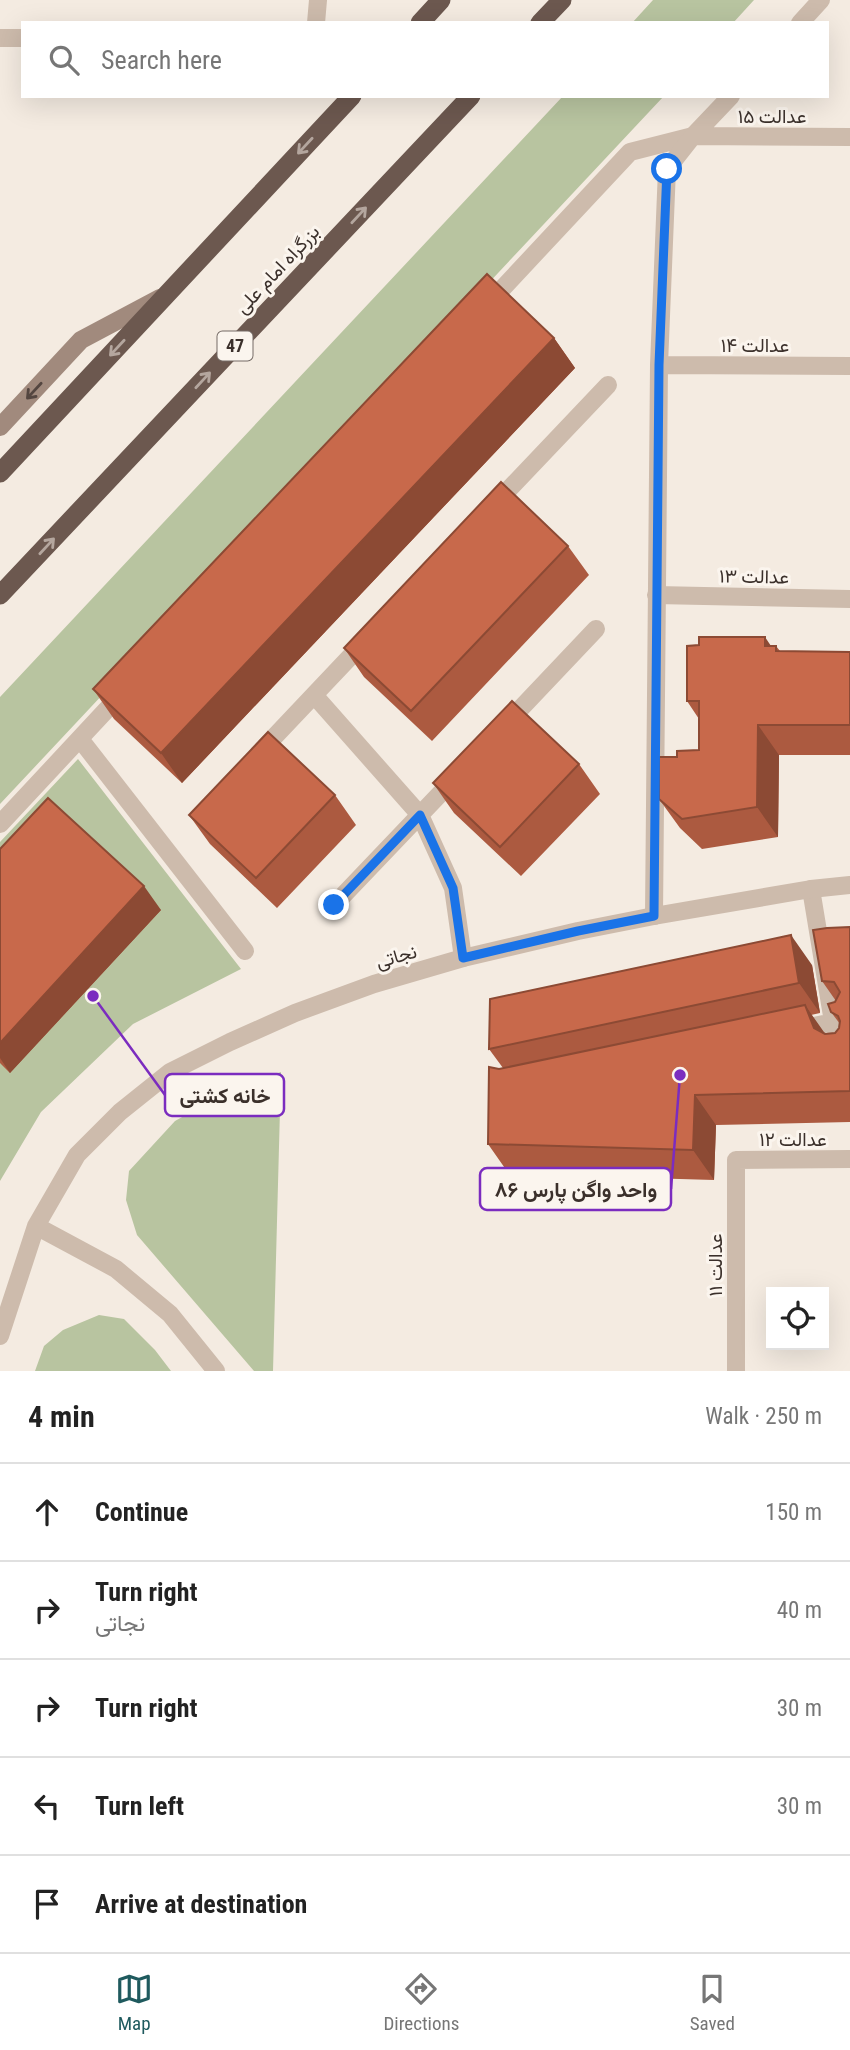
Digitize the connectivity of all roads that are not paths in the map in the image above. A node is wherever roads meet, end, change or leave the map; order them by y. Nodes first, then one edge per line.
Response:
1 (318, 0) edge
2 (442, 0) edge
3 (562, 0) edge
4 (821, 0) edge
5 (316, 21) edge
6 (422, 21) edge
7 (542, 21) edge
8 (802, 21) edge
9 (0, 38) edge
10 (21, 38) edge
11 (350, 98) edge
12 (469, 98) edge
13 (729, 98) edge
14 (693, 136) junction
15 (850, 137) edge
16 (166, 295) junction
17 (478, 314) edge
18 (659, 365) junction
19 (850, 366) edge
20 (608, 385) dead end
21 (0, 428) edge
22 (0, 473) edge
23 (485, 515) edge
24 (656, 594) junction
25 (0, 595) edge
26 (850, 599) edge
27 (381, 625) edge
28 (596, 629) dead end
29 (136, 678) edge
30 (314, 695) junction
31 (494, 737) edge
32 (80, 739) junction
33 (248, 765) edge
34 (466, 766) edge
35 (420, 815) junction
36 (0, 824) edge
37 (850, 885) edge
38 (811, 889) junction
39 (334, 905) dead end
40 (654, 916) junction
41 (245, 951) dead end
42 (463, 958) junction
43 (842, 1022) edge
44 (780, 1033) edge
45 (850, 1053) edge
46 (850, 1159) edge
47 (736, 1160) joint
48 (36, 1226) junction
49 (0, 1336) edge
50 (216, 1371) edge
51 (736, 1371) edge

1 - 5 street
2 - 6 highway
3 - 7 highway
4 - 8 street
9 - 10 street
11 -> 16 highway
25 -> 12 highway, بزرگراه امام علی / 47
13 - 14 street
14 - 15 street, عدالت ۱۵
14 - 17 street, عدالت ۱۵
14 - 18 street
16 -> 21 main road
16 -> 22 highway
18 - 19 street, عدالت ۱۴
18 - 24 street
20 - 23 street
24 - 26 street, عدالت ۱۳
24 - 40 street
27 - 30 street
28 - 31 street
29 - 32 street
30 - 33 street
30 - 35 street
32 - 36 street
32 - 41 street
34 - 35 street
35 - 39 street
35 - 42 street
37 - 38 street, نجاتی
38 - 40 street, نجاتی
38 - 43 street
40 - 42 street, نجاتی
42 - 48 street, نجاتی
43 - 44 street
43 - 45 street
46 - 47 street, عدالت ۱۲
47 - 51 street, عدالت ۱۱
48 - 49 street, نجاتی
48 - 50 street

